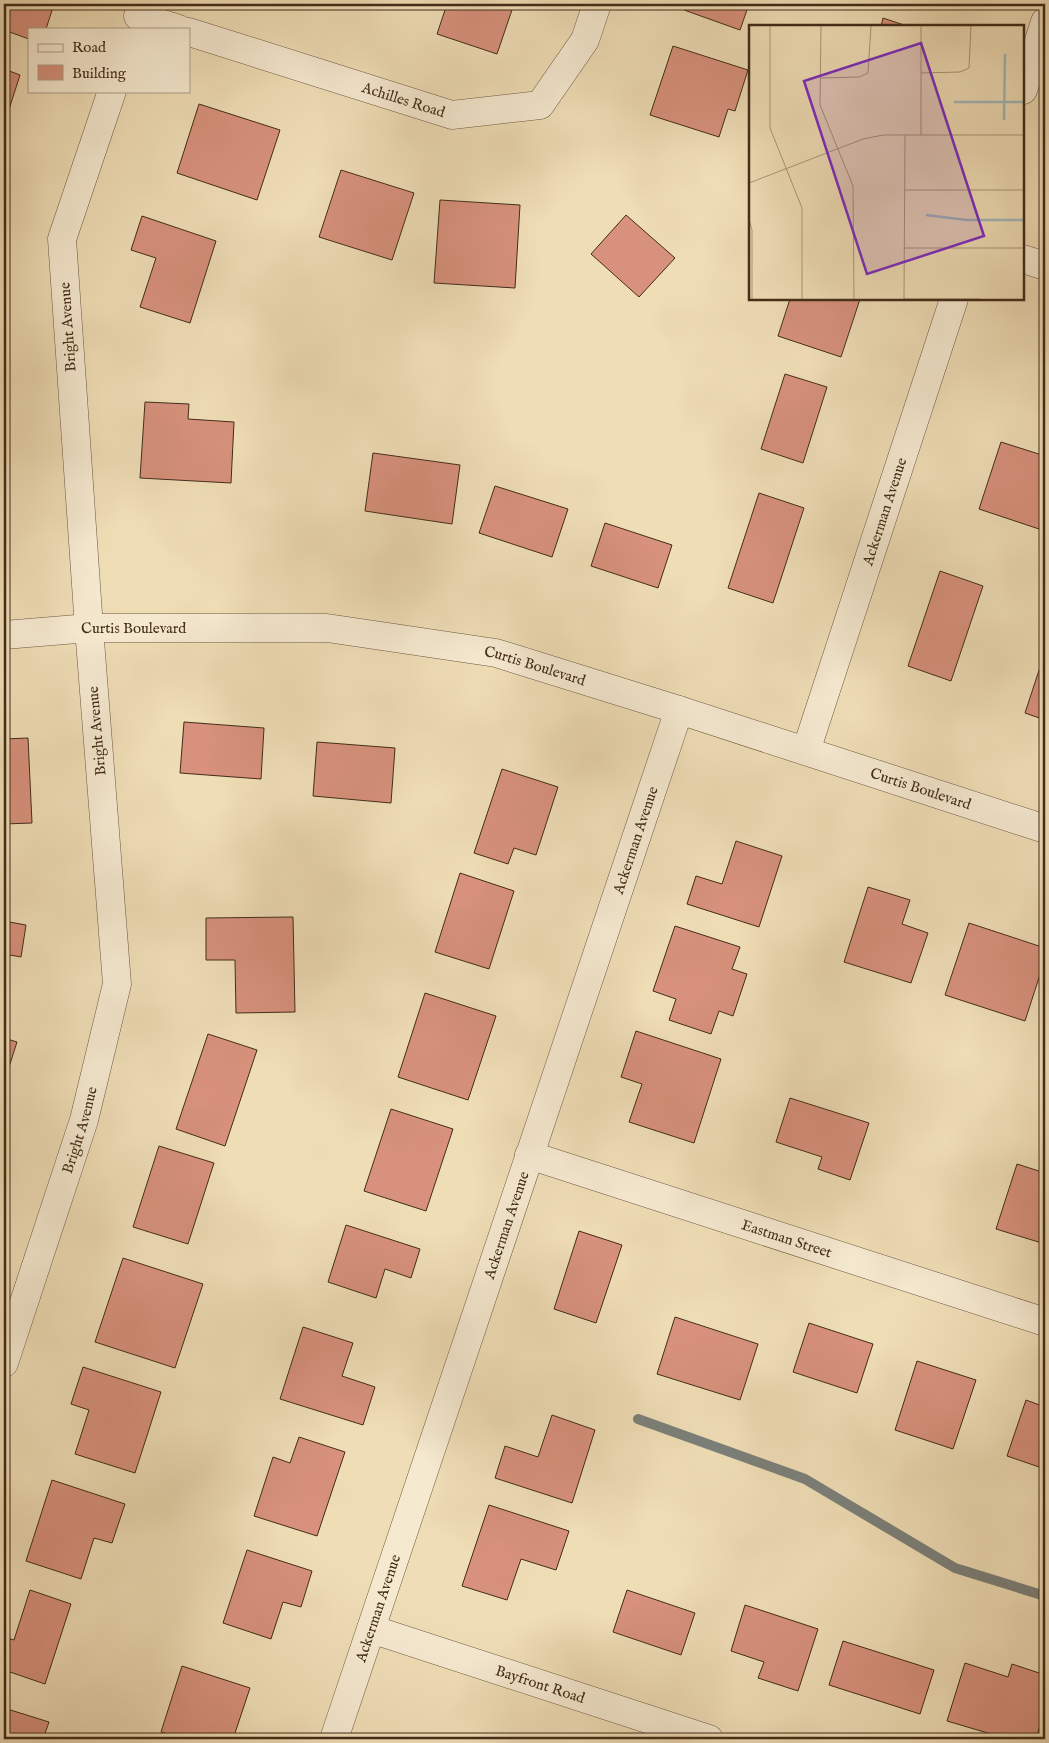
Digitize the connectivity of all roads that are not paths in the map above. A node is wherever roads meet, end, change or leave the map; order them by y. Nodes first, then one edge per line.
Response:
1 (597, 4) edge
2 (138, 16) edge
3 (1045, 22) edge
4 (176, 28) edge
5 (190, 32) edge
6 (1024, 87) edge
7 (112, 92) edge
8 (1024, 260) edge
9 (1045, 266) edge
10 (954, 300) edge
11 (89, 628) junction
12 (4, 635) edge
13 (679, 710) junction
14 (806, 751) junction
15 (1045, 829) edge
16 (529, 1155) junction
17 (1045, 1322) edge
18 (4, 1363) edge
19 (371, 1629) junction
20 (334, 1739) edge
21 (709, 1739) edge

1 - 5 street, Achilles Road
2 - 4 street
3 - 6 street
7 - 11 street, Bright Avenue
8 - 9 street
10 - 14 street, Ackerman Avenue
11 - 12 street, Curtis Boulevard
11 - 13 street, Curtis Boulevard
11 - 18 street, Bright Avenue
13 - 14 street, Curtis Boulevard
13 - 16 street, Ackerman Avenue
14 - 15 street, Curtis Boulevard
16 - 17 street, Eastman Street
16 - 19 street, Ackerman Avenue
19 - 20 street, Ackerman Avenue
19 - 21 street, Bayfront Road

